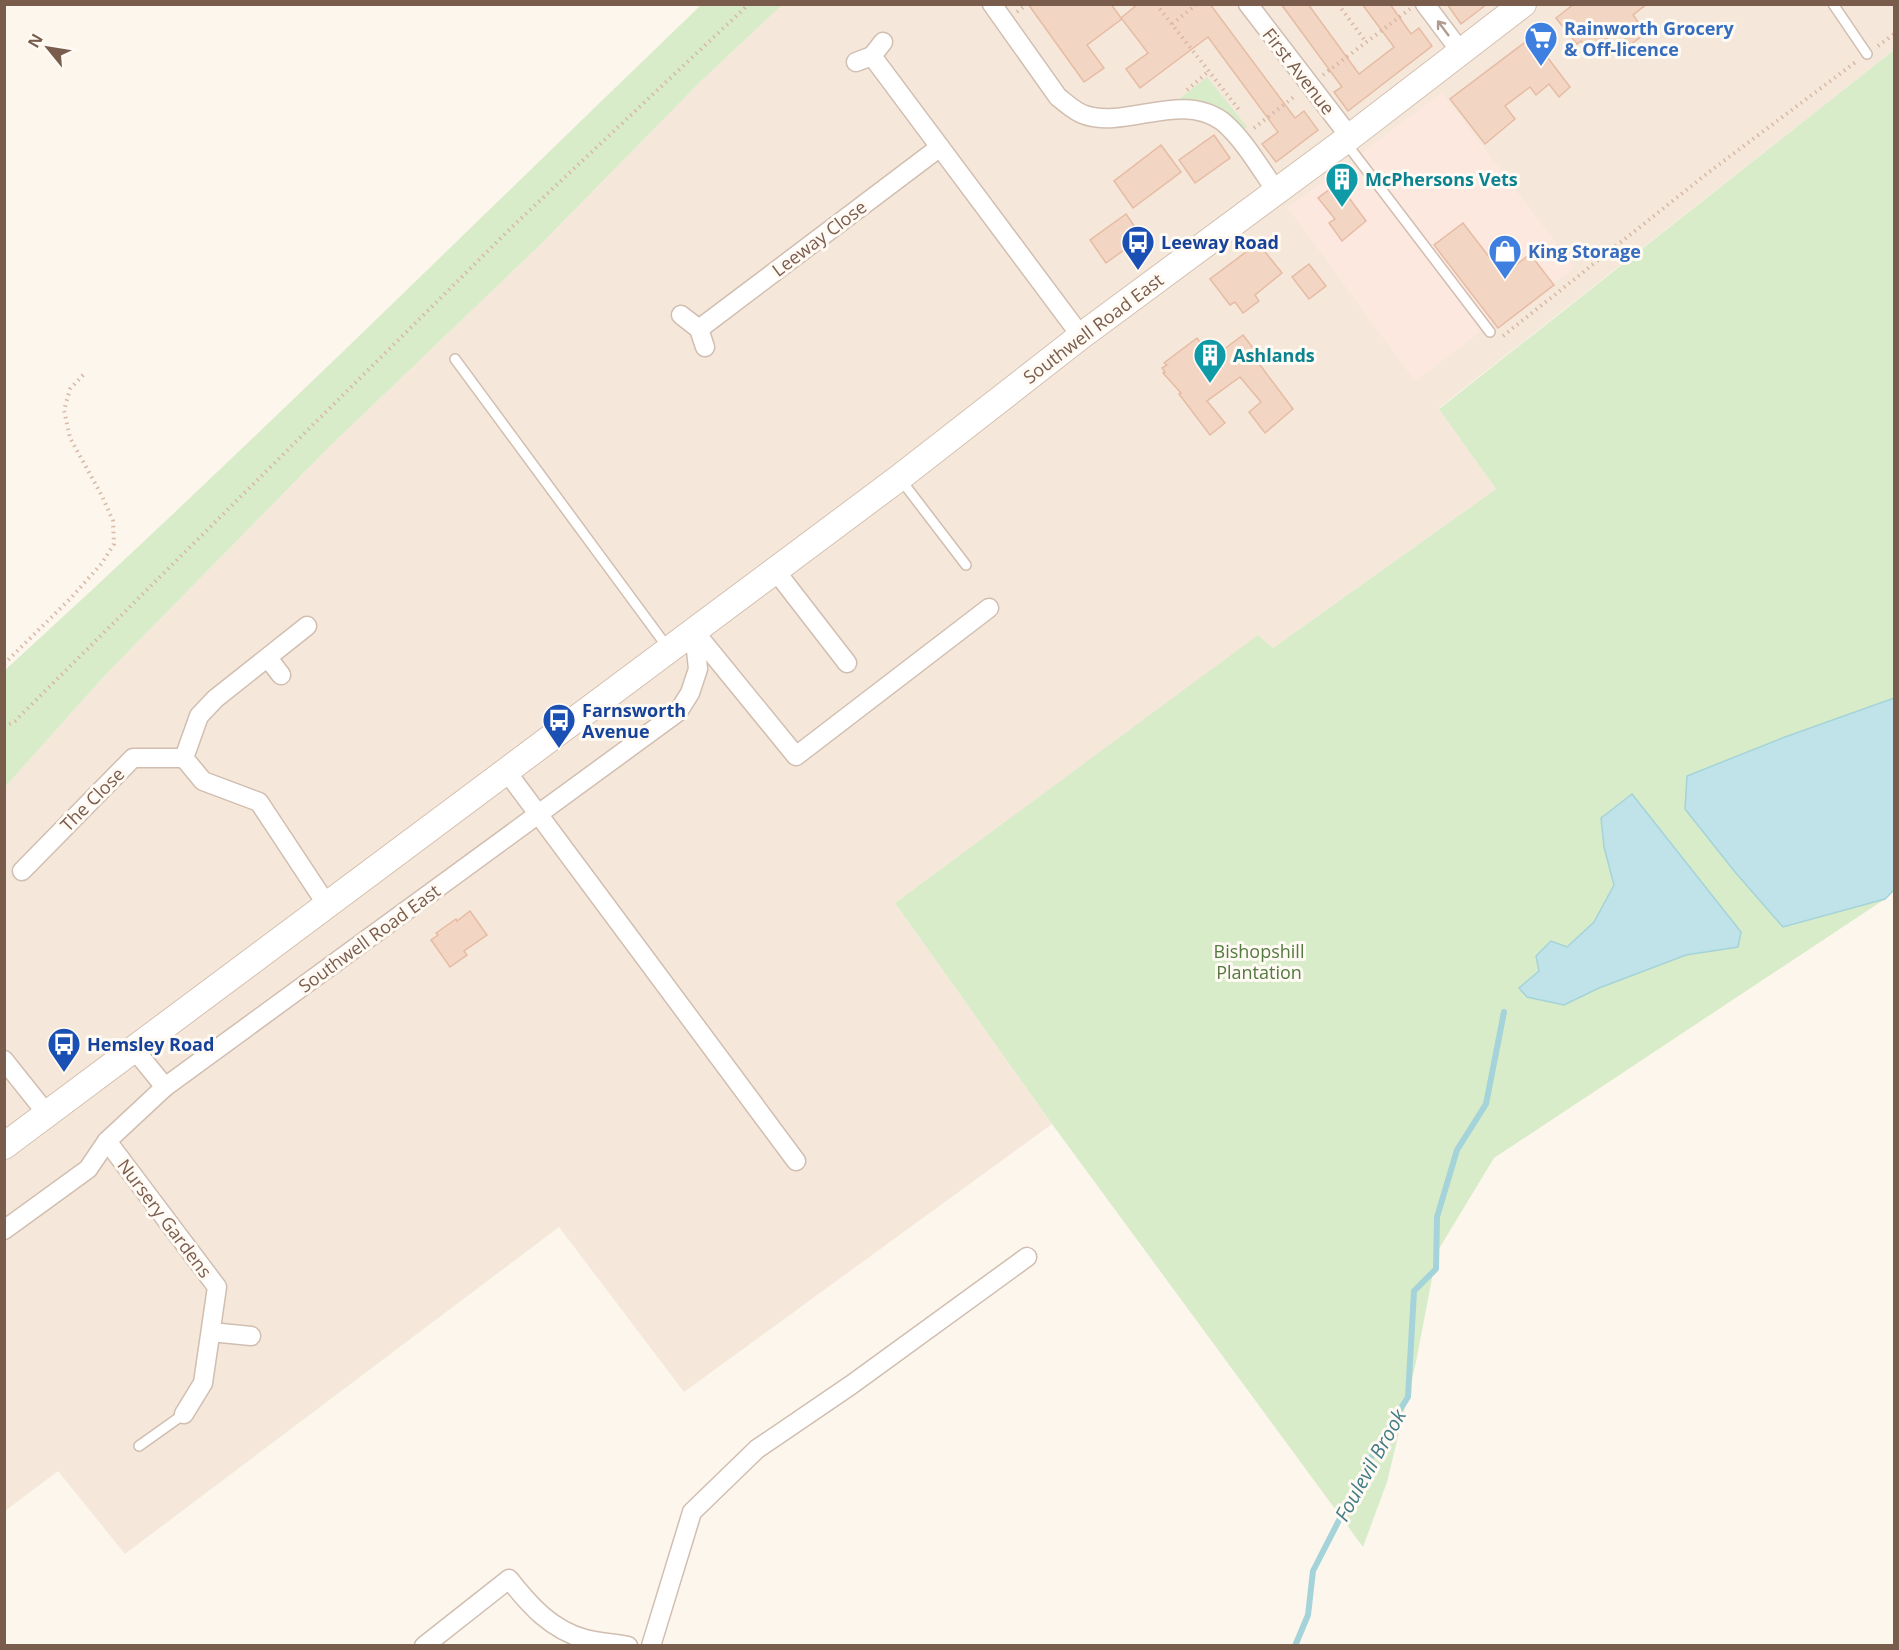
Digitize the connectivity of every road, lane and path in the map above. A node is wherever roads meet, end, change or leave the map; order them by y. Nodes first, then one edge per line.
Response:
1 (749, 4) edge
2 (992, 4) edge
3 (1156, 4) edge
4 (1197, 4) edge
5 (1248, 4) edge
6 (1338, 4) edge
7 (1415, 4) edge
8 (1425, 4) edge
9 (1523, 4) edge
10 (1833, 4) edge
11 (1172, 24) junction
12 (1894, 34) edge
13 (1366, 42) junction
14 (1461, 52) junction
15 (871, 53) dead end
16 (1867, 54) junction
17 (1310, 85) junction
18 (1241, 111) dead end
19 (1248, 120) dead end
20 (1254, 128) junction
21 (1239, 139) junction
22 (1347, 139) junction
23 (940, 147) junction
24 (1276, 191) junction
25 (681, 315) dead end
26 (699, 329) junction
27 (1490, 332) joint
28 (1081, 336) junction
29 (705, 347) dead end
30 (455, 358) dead end
31 (84, 374) dead end
32 (899, 478) junction
33 (966, 565) dead end
34 (775, 570) junction
35 (989, 608) dead end
36 (308, 626) dead end
37 (694, 631) junction
38 (669, 650) junction
39 (268, 658) junction
40 (847, 663) dead end
41 (4, 664) edge
42 (281, 675) dead end
43 (4, 727) edge
44 (184, 758) junction
45 (507, 772) junction
46 (538, 814) junction
47 (22, 871) dead end
48 (327, 905) junction
49 (134, 1049) junction
50 (4, 1060) edge
51 (165, 1087) junction
52 (47, 1114) junction
53 (107, 1141) junction
54 (4, 1146) edge
55 (795, 1161) dead end
56 (4, 1230) edge
57 (1027, 1257) dead end
58 (211, 1332) junction
59 (251, 1336) dead end
60 (184, 1414) joint
61 (139, 1446) dead end
62 (424, 1646) edge
63 (628, 1646) edge
64 (651, 1646) edge

1 - 43 path
2 - 21 street
3 - 11 path
4 - 11 path
5 - 17 street, First Avenue
6 - 13 path
7 - 13 path
14 -> 8 street
9 - 14 main road, Southwell Road East
10 - 16 lane
11 - 18 path
12 - 16 path
13 - 17 path
14 - 22 main road, Southwell Road East
15 - 23 street
16 - 27 path
17 - 20 path
17 - 22 street, First Avenue
19 - 20 path
20 - 21 path
21 - 24 street
22 - 24 main road, Southwell Road East
22 - 27 lane
23 - 26 street, Leeway Close
23 - 28 street
24 - 28 main road, Southwell Road East
25 - 26 street
26 - 29 street
28 - 32 main road, Southwell Road East
30 - 38 lane
31 - 41 path
32 - 33 lane
32 - 34 main road, Southwell Road East
34 - 37 main road, Southwell Road East
34 - 40 street
35 - 37 street
36 - 39 street
37 - 38 main road, Southwell Road East
37 - 46 street, Southwell Road East
38 - 45 main road, Southwell Road East
39 - 42 street
39 - 44 street
44 - 47 street, The Close
44 - 48 street
45 - 46 street
45 - 48 main road, Southwell Road East
46 - 51 street, Southwell Road East
46 - 55 street
48 - 49 main road, Southwell Road East
49 - 51 street
49 - 52 main road, Southwell Road East
50 - 52 street
51 - 53 street, Southwell Road East
52 - 54 main road, Southwell Road East
53 - 56 street, Southwell Road East
53 - 58 street, Nursery Gardens
57 - 64 street
58 - 59 street
58 - 60 street, Nursery Gardens
60 - 61 lane, Nursery Gardens
62 - 63 street

